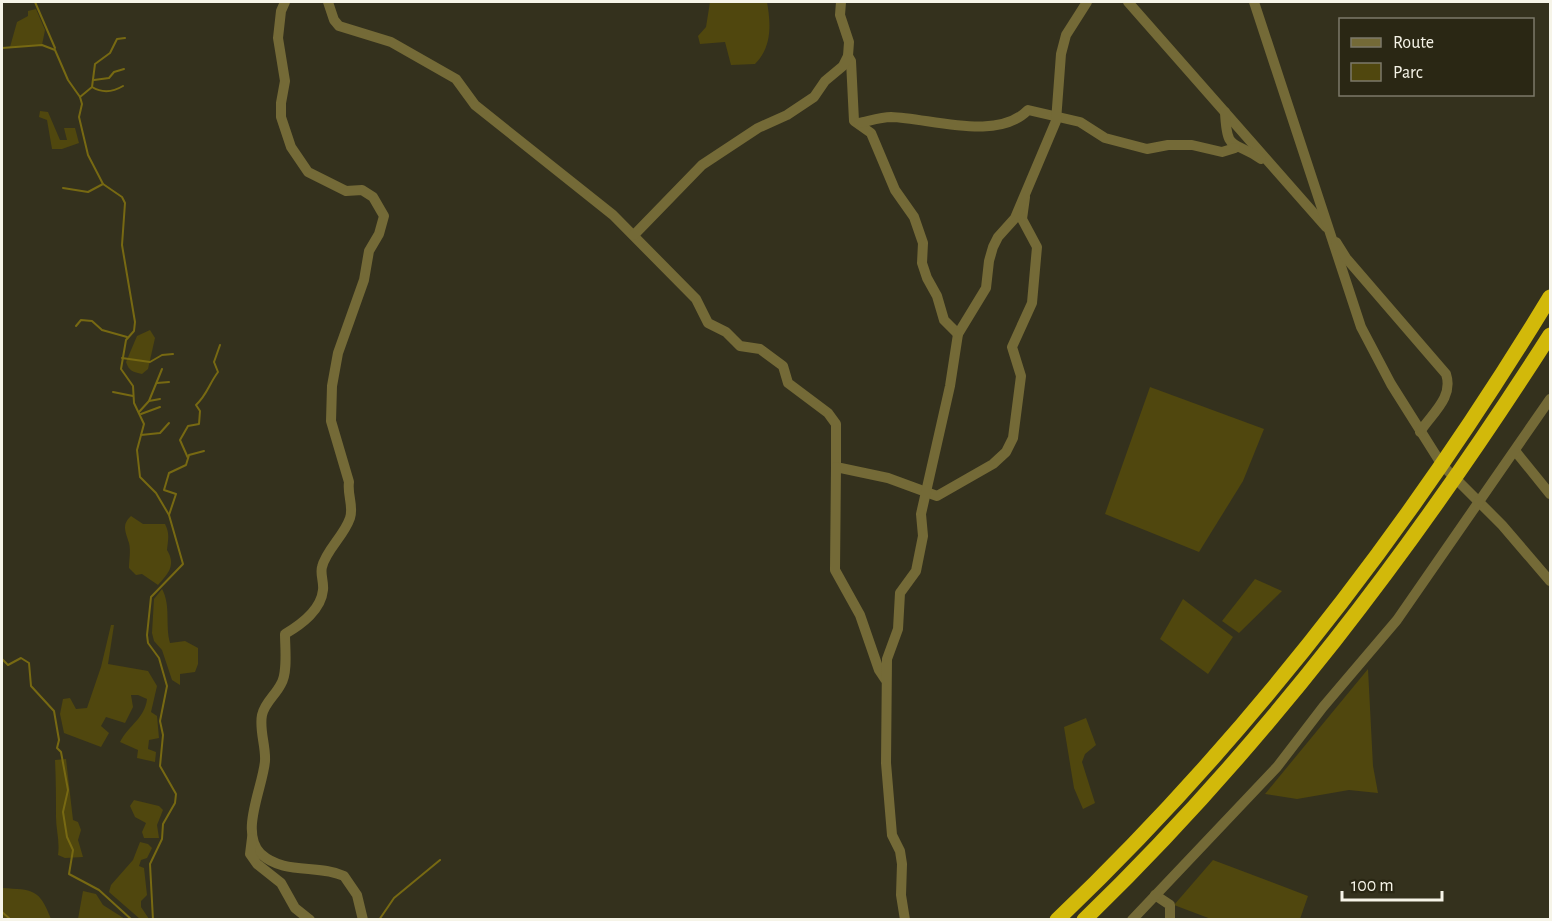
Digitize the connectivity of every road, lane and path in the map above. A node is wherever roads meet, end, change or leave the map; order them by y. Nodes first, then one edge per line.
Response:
1 (285, 2) edge
2 (328, 2) edge
3 (841, 2) edge
4 (1087, 2) edge
5 (1128, 2) edge
6 (1254, 2) edge
7 (848, 56) junction
8 (1225, 112) junction
9 (1057, 115) junction
10 (859, 123) junction
11 (1235, 148) junction
12 (1276, 170) junction
13 (1025, 197) junction
14 (1328, 230) junction
15 (634, 235) junction
16 (1551, 297) edge
17 (958, 334) junction
18 (1551, 335) edge
19 (1551, 399) edge
20 (1547, 409) edge
21 (1420, 432) junction
22 (1516, 452) junction
23 (1442, 465) junction
24 (836, 466) junction
25 (1456, 478) junction
26 (927, 492) junction
27 (1551, 494) edge
28 (1480, 503) junction
29 (1551, 581) edge
30 (887, 683) junction
31 (252, 835) junction
32 (1155, 895) junction
33 (310, 920) edge
34 (363, 920) edge
35 (905, 920) edge
36 (1056, 920) edge
37 (1084, 920) edge
38 (1132, 920) edge
39 (1170, 920) edge

1 - 31 street
2 - 15 street
3 - 7 street
4 - 9 street
5 - 8 street
6 - 14 street
7 - 10 street
7 - 15 street
8 - 11 street
8 - 12 street
9 - 10 street
9 - 11 street
9 - 13 street
10 - 17 street
11 - 12 street
12 - 14 street
13 - 17 street
13 - 26 street
14 - 21 street
14 - 21 street
15 - 24 street
16 - 23 highway
17 - 26 street
18 - 25 highway
19 - 20 street
20 - 22 street
21 - 23 street
22 - 27 street
22 - 28 street
23 - 25 street
23 - 36 highway
24 - 26 street
24 - 30 street
25 - 28 street
25 - 37 highway
26 - 30 street
28 - 29 street
28 - 32 street
30 - 35 street
31 - 33 street
31 - 34 street
32 - 38 street
32 - 39 street

